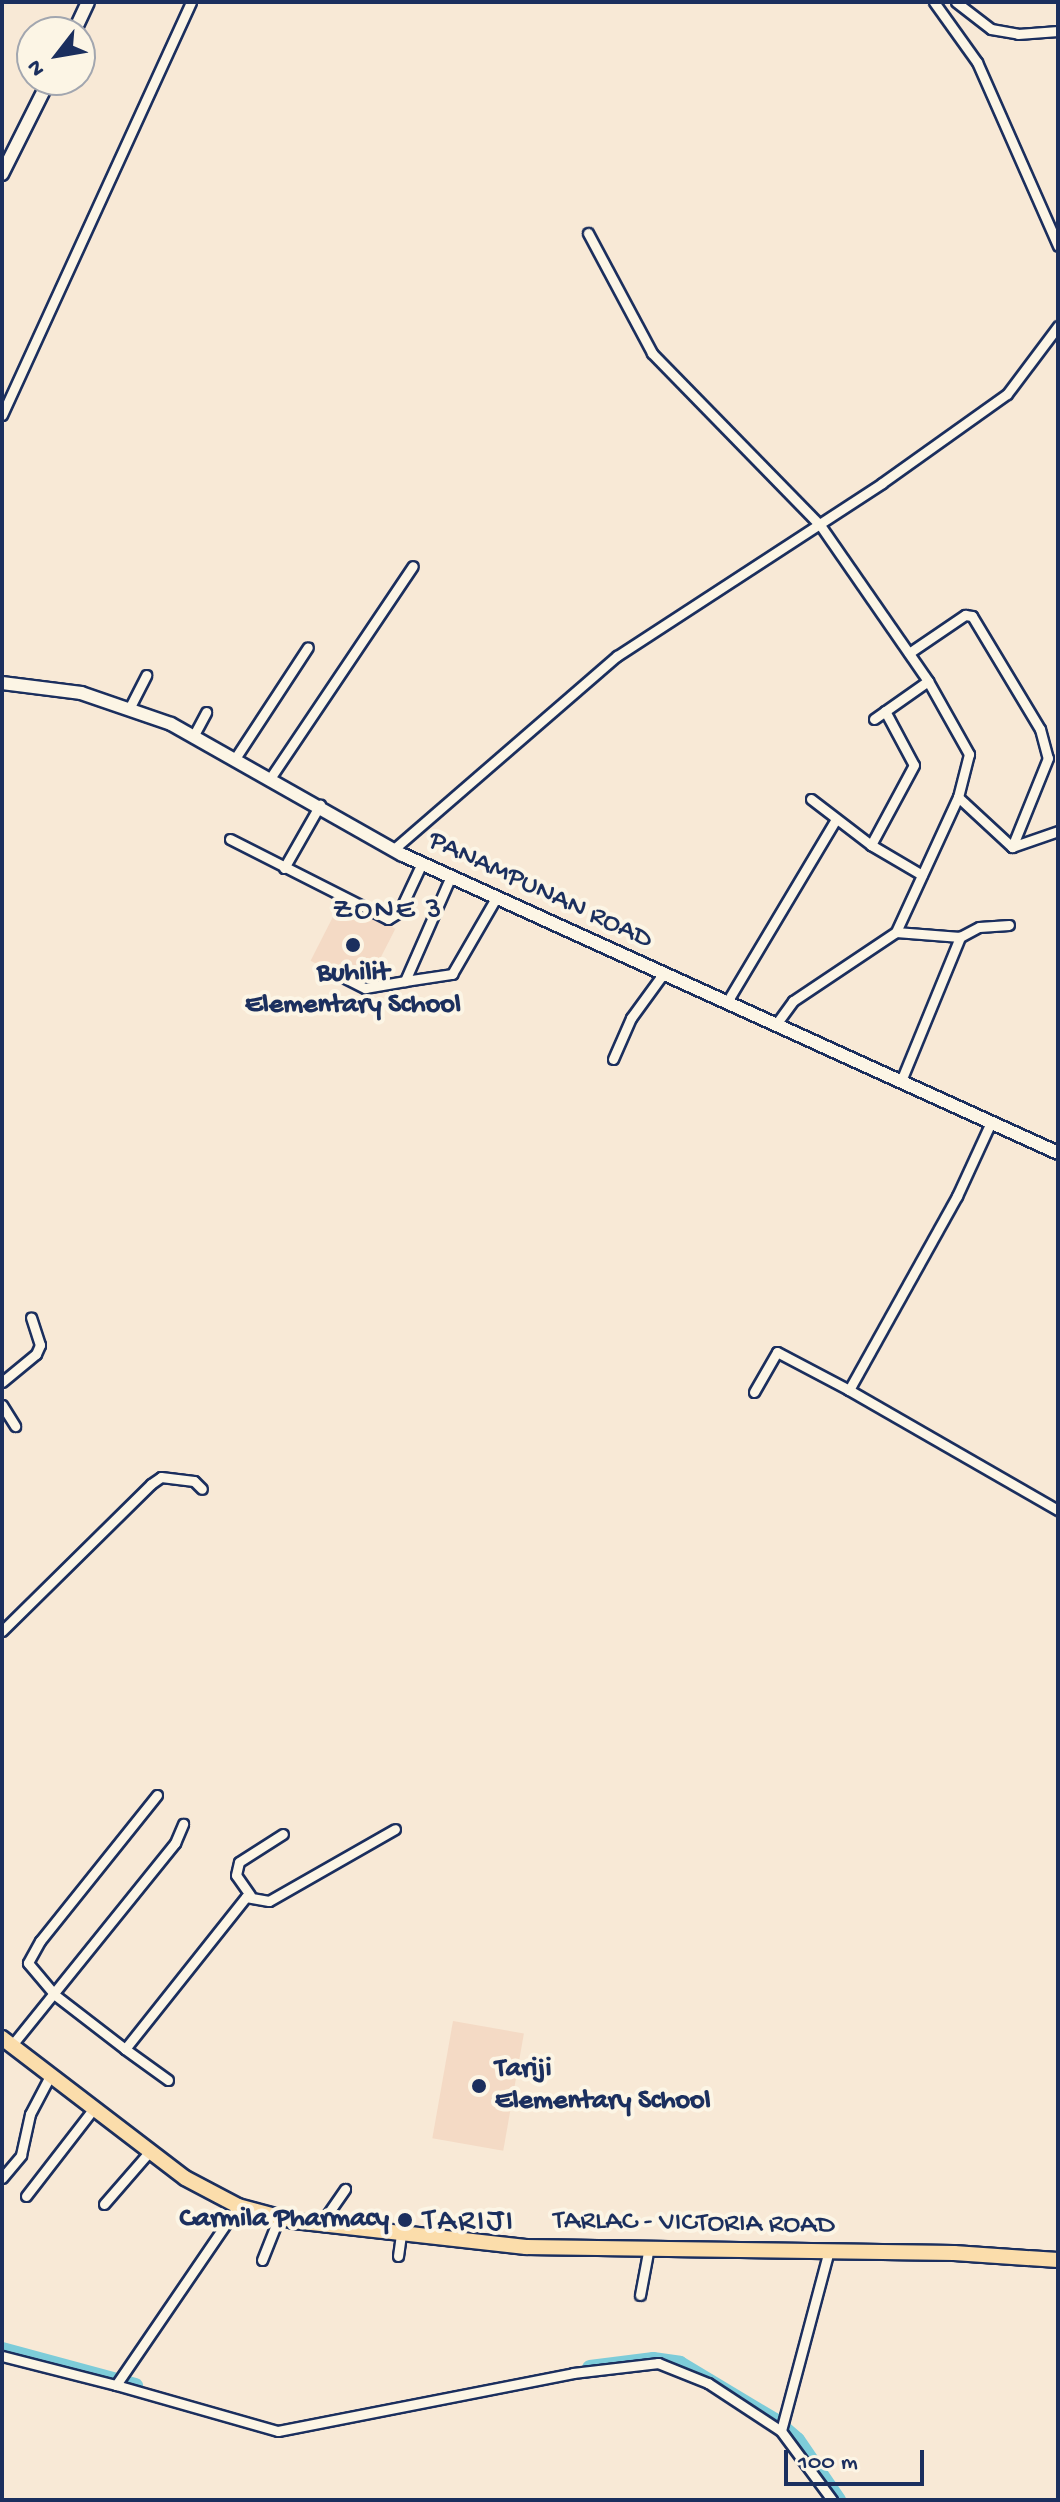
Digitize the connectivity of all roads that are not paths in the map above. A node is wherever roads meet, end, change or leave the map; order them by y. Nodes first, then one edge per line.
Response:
1 (191, 2) edge
2 (934, 2) edge
3 (956, 2) edge
4 (1058, 31) edge
5 (41, 96) edge
6 (2, 174) edge
7 (588, 233) dead end
8 (1058, 246) edge
9 (1058, 326) edge
10 (2, 415) edge
11 (820, 525) junction
12 (413, 566) dead end
13 (308, 647) dead end
14 (909, 653) junction
15 (146, 675) dead end
16 (928, 681) junction
17 (2, 683) edge
18 (130, 707) junction
19 (885, 711) junction
20 (206, 712) dead end
21 (874, 719) dead end
22 (194, 735) junction
23 (236, 757) junction
24 (271, 777) junction
25 (958, 797) junction
26 (811, 799) dead end
27 (320, 805) junction
28 (836, 819) junction
29 (1058, 831) edge
30 (230, 839) dead end
31 (871, 845) junction
32 (1012, 847) junction
33 (394, 849) junction
34 (422, 863) junction
35 (284, 868) junction
36 (922, 875) junction
37 (451, 876) junction
38 (496, 898) junction
39 (1009, 925) dead end
40 (896, 932) junction
41 (960, 937) junction
42 (333, 972) dead end
43 (663, 974) junction
44 (405, 981) junction
45 (727, 1002) junction
46 (776, 1024) junction
47 (613, 1059) dead end
48 (901, 1081) junction
49 (991, 1122) junction
50 (1058, 1153) edge
51 (31, 1317) dead end
52 (2, 1382) edge
53 (849, 1390) junction
54 (754, 1392) dead end
55 (2, 1405) edge
56 (15, 1426) dead end
57 (202, 1489) dead end
58 (1058, 1510) edge
59 (2, 1631) edge
60 (157, 1795) dead end
61 (183, 1824) dead end
62 (395, 1829) dead end
63 (283, 1834) dead end
64 (250, 1895) junction
65 (55, 1995) junction
66 (7, 2042) edge
67 (125, 2049) junction
68 (50, 2076) junction
69 (168, 2080) dead end
70 (94, 2108) junction
71 (150, 2151) junction
72 (2, 2178) edge
73 (345, 2189) dead end
74 (26, 2196) dead end
75 (104, 2204) dead end
76 (238, 2206) junction
77 (279, 2217) junction
78 (320, 2225) junction
79 (401, 2234) junction
80 (649, 2247) junction
81 (828, 2254) junction
82 (398, 2256) dead end
83 (262, 2260) dead end
84 (1058, 2260) edge
85 (640, 2295) dead end
86 (2, 2356) edge
87 (117, 2384) junction
88 (781, 2431) junction
89 (832, 2500) edge

1 - 10 street
2 - 8 street
3 - 4 street
5 - 6 street
7 - 11 street
9 - 11 street
11 - 14 street
11 - 33 street
12 - 24 street
13 - 23 street
14 - 16 street
14 - 32 street
15 - 18 street
16 - 19 street
16 - 25 street
17 - 18 street, PANAMPUNAN ROAD
18 - 22 street, PANAMPUNAN ROAD
19 - 21 street
19 - 31 street
20 - 22 street
22 - 23 street, PANAMPUNAN ROAD
23 - 24 street, PANAMPUNAN ROAD
24 - 27 street, PANAMPUNAN ROAD
25 - 32 street
25 - 36 street
26 - 28 street
27 - 33 street, PANAMPUNAN ROAD
27 - 35 street
28 - 31 street
28 - 45 street
29 - 32 street
30 - 35 street
31 - 36 street
33 - 34 street, PANAMPUNAN ROAD
34 - 35 street
34 - 37 street, PANAMPUNAN ROAD
36 - 40 street
37 - 38 street, PANAMPUNAN ROAD
37 - 44 street
38 - 43 street, PANAMPUNAN ROAD
38 - 44 street
39 - 41 street
40 - 41 street
40 - 46 street
41 - 48 street
42 - 44 street
43 - 45 street, PANAMPUNAN ROAD
43 - 47 street
45 - 46 street, PANAMPUNAN ROAD
46 - 48 street, PANAMPUNAN ROAD
48 - 49 street, PANAMPUNAN ROAD
49 - 50 street, PANAMPUNAN ROAD
49 - 53 street
51 - 52 street
53 - 54 street
53 - 58 street
55 - 56 street
57 - 59 street
60 - 65 street
61 - 65 street
62 - 64 street
63 - 64 street
64 - 67 street
65 - 66 street
65 - 67 street
66 - 68 main road, TARLAC - VICTORIA ROAD
67 - 69 street
68 - 70 main road, TARLAC - VICTORIA ROAD
68 - 72 street
70 - 71 main road, TARLAC - VICTORIA ROAD
70 - 74 street
71 - 75 street
71 - 76 main road, TARLAC - VICTORIA ROAD
73 - 78 street
76 - 77 main road, TARLAC - VICTORIA ROAD
76 - 87 street
77 - 78 main road, TARLAC - VICTORIA ROAD
77 - 83 street
78 - 79 main road, TARLAC - VICTORIA ROAD
79 - 80 main road, TARLAC - VICTORIA ROAD
79 - 82 street
80 - 81 main road, TARLAC - VICTORIA ROAD
80 - 85 street
81 - 84 main road, TARLAC - VICTORIA ROAD
81 - 88 street
86 - 87 street
87 - 88 street
88 - 89 street

